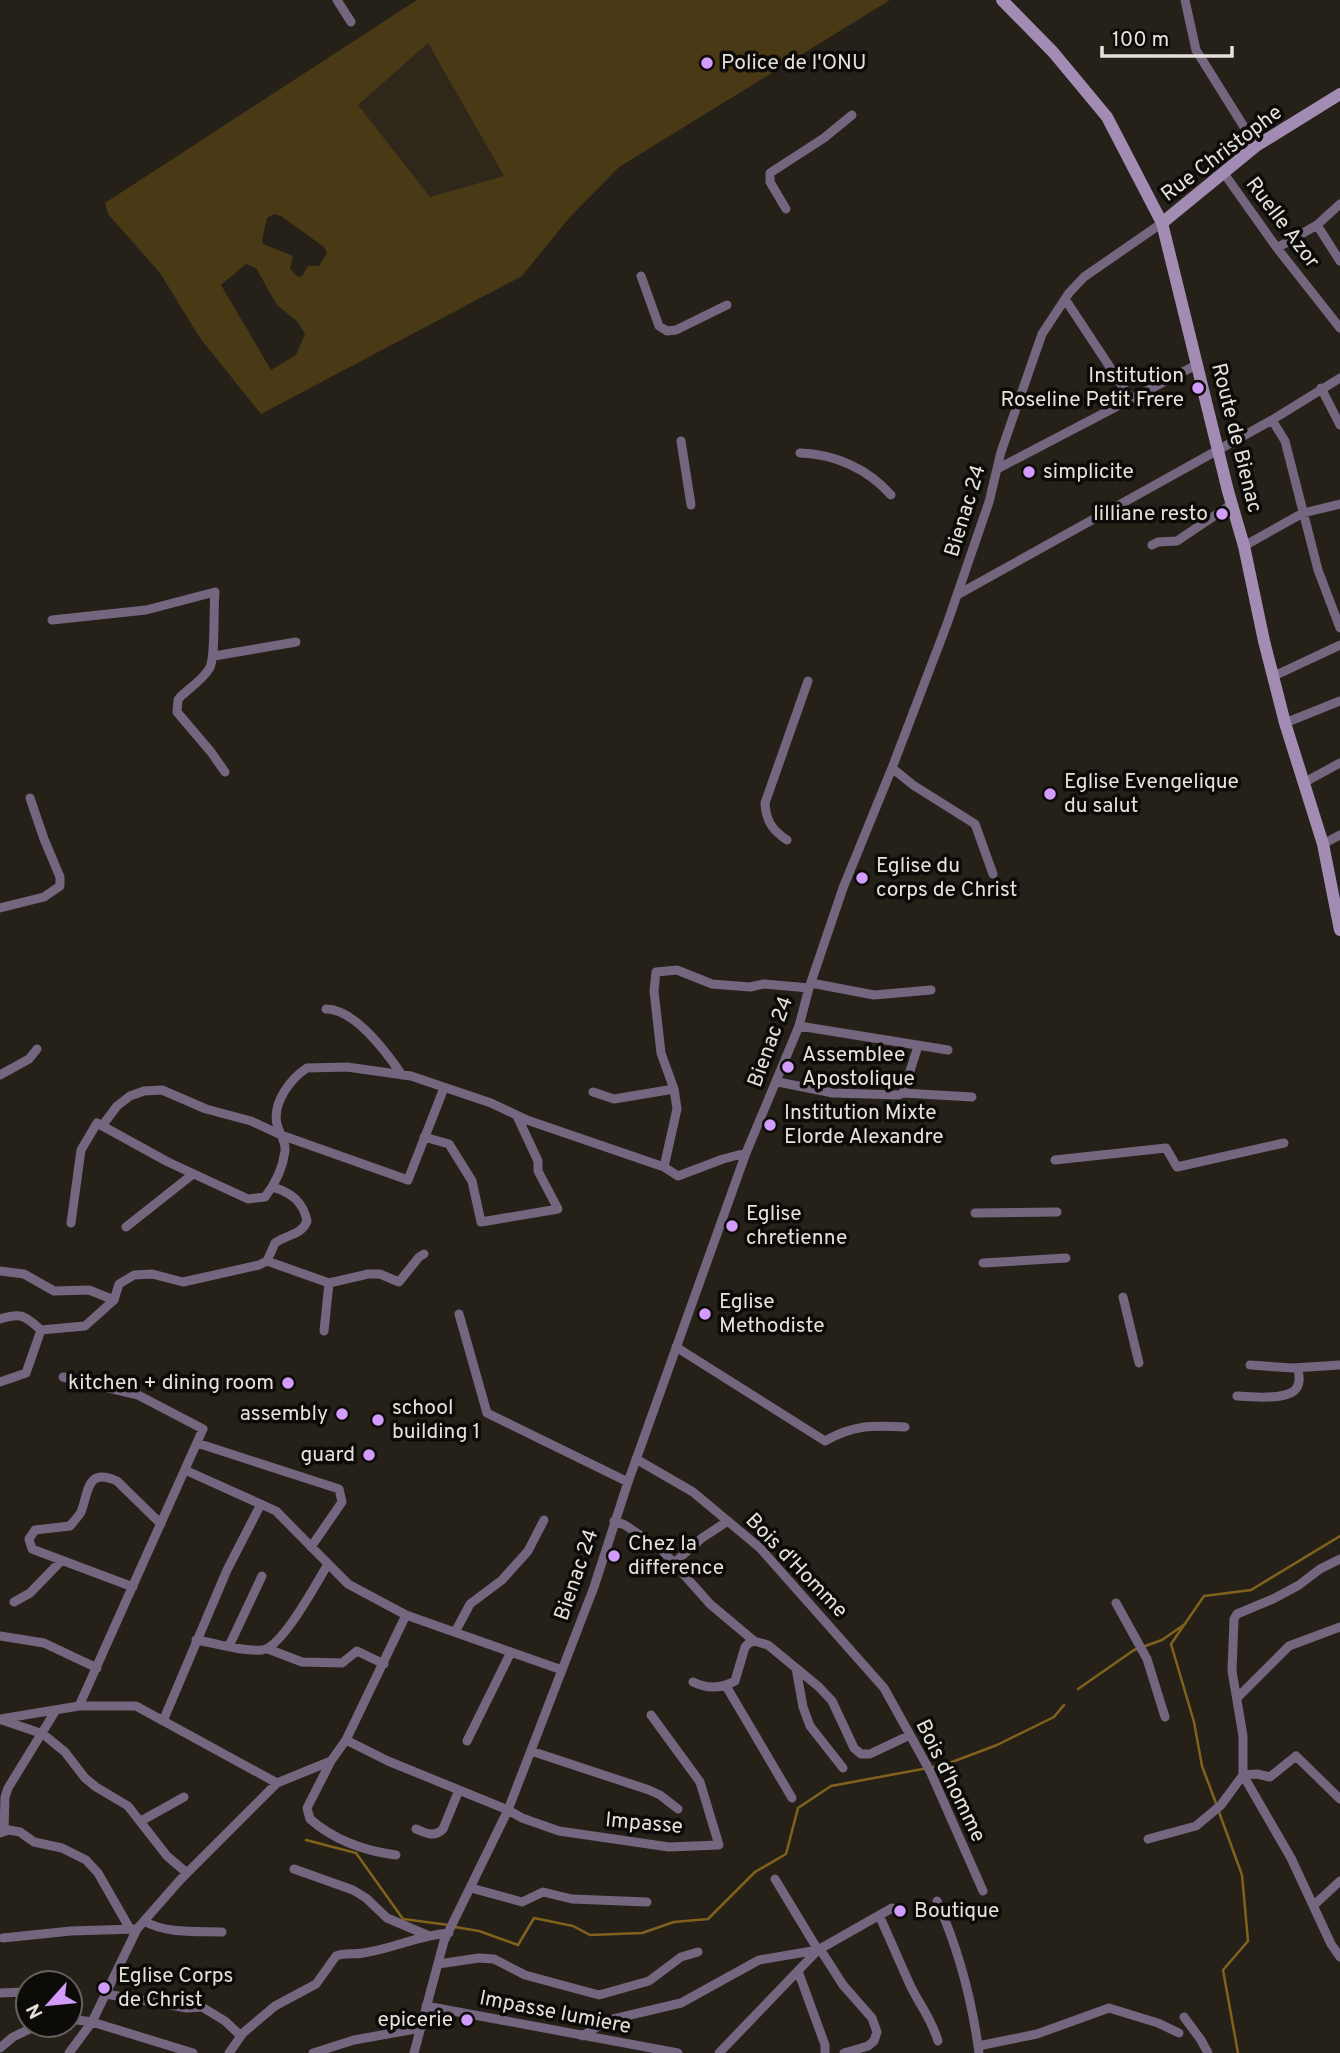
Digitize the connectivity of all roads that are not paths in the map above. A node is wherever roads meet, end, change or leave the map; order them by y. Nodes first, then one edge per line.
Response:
1 (337, 0) edge
2 (1002, 0) edge
3 (1185, 0) edge
4 (351, 22) dead end
5 (1340, 94) edge
6 (852, 115) dead end
7 (1256, 146) junction
8 (1223, 172) junction
9 (1340, 204) edge
10 (786, 209) dead end
11 (1163, 223) junction
12 (1317, 225) junction
13 (1277, 248) junction
14 (1340, 261) edge
15 (641, 276) dead end
16 (1065, 299) junction
17 (727, 305) dead end
18 (1340, 328) edge
19 (1198, 364) junction
20 (1340, 378) edge
21 (1321, 388) junction
22 (1131, 399) junction
23 (1272, 420) junction
24 (1340, 425) edge
25 (681, 441) dead end
26 (1219, 449) junction
27 (800, 453) dead end
28 (998, 469) junction
29 (891, 495) dead end
30 (1232, 504) junction
31 (1340, 504) edge
32 (691, 505) dead end
33 (1303, 513) junction
34 (1152, 545) dead end
35 (1244, 546) junction
36 (957, 595) junction
37 (52, 620) dead end
38 (1340, 628) edge
39 (296, 642) dead end
40 (1340, 645) edge
41 (214, 656) junction
42 (1274, 676) junction
43 (808, 681) dead end
44 (1340, 701) edge
45 (1285, 723) junction
46 (1340, 763) edge
47 (892, 768) junction
48 (225, 772) dead end
49 (1305, 782) junction
50 (30, 798) dead end
51 (1340, 835) edge
52 (786, 841) dead end
53 (1323, 844) junction
54 (993, 874) dead end
55 (1335, 887) edge
56 (0, 908) edge
57 (1340, 930) edge
58 (810, 986) junction
59 (931, 990) dead end
60 (326, 1009) dead end
61 (799, 1026) junction
62 (918, 1046) junction
63 (37, 1049) dead end
64 (948, 1051) dead end
65 (402, 1075) junction
66 (0, 1076) edge
67 (778, 1082) junction
68 (444, 1088) junction
69 (674, 1089) junction
70 (593, 1092) dead end
71 (902, 1093) junction
72 (972, 1097) dead end
73 (517, 1116) junction
74 (102, 1126) junction
75 (281, 1135) junction
76 (424, 1136) junction
77 (1284, 1143) dead end
78 (746, 1153) junction
79 (1055, 1160) dead end
80 (664, 1167) junction
81 (193, 1174) junction
82 (273, 1187) junction
83 (1057, 1212) dead end
84 (975, 1213) dead end
85 (71, 1223) dead end
86 (126, 1227) dead end
87 (424, 1254) dead end
88 (1066, 1258) dead end
89 (267, 1261) junction
90 (983, 1263) dead end
91 (0, 1271) edge
92 (329, 1283) junction
93 (1123, 1297) dead end
94 (114, 1300) junction
95 (459, 1314) dead end
96 (0, 1319) edge
97 (41, 1330) junction
98 (324, 1331) dead end
99 (676, 1347) junction
100 (1139, 1363) dead end
101 (1340, 1364) edge
102 (1250, 1365) dead end
103 (1298, 1368) junction
104 (63, 1377) dead end
105 (0, 1382) edge
106 (1237, 1396) dead end
107 (905, 1427) dead end
108 (197, 1443) junction
109 (636, 1459) junction
110 (185, 1470) junction
111 (628, 1482) junction
112 (261, 1504) junction
113 (544, 1520) dead end
114 (614, 1521) junction
115 (728, 1521) junction
116 (161, 1524) junction
117 (311, 1547) junction
118 (1340, 1559) edge
119 (62, 1560) junction
120 (675, 1562) junction
121 (328, 1564) junction
122 (262, 1576) dead end
123 (133, 1587) junction
124 (14, 1602) dead end
125 (1116, 1603) dead end
126 (406, 1615) junction
127 (1340, 1627) edge
128 (455, 1632) junction
129 (0, 1636) edge
130 (196, 1640) junction
131 (754, 1641) junction
132 (229, 1646) junction
133 (268, 1648) junction
134 (511, 1652) junction
135 (384, 1664) junction
136 (796, 1667) junction
137 (97, 1668) junction
138 (562, 1670) junction
139 (693, 1682) dead end
140 (726, 1686) junction
141 (884, 1688) joint
142 (1237, 1698) junction
143 (79, 1706) junction
144 (56, 1710) junction
145 (651, 1715) dead end
146 (1165, 1717) dead end
147 (0, 1719) edge
148 (163, 1721) junction
149 (43, 1734) junction
150 (910, 1735) junction
151 (346, 1740) junction
152 (467, 1741) dead end
153 (531, 1751) junction
154 (331, 1761) junction
155 (843, 1768) dead end
156 (1243, 1775) junction
157 (277, 1783) junction
158 (459, 1790) junction
159 (184, 1797) dead end
160 (792, 1798) dead end
161 (1340, 1799) edge
162 (678, 1809) dead end
163 (508, 1810) junction
164 (141, 1821) junction
165 (415, 1829) dead end
166 (2, 1832) edge
167 (1149, 1839) dead end
168 (396, 1855) dead end
169 (294, 1869) dead end
170 (187, 1873) junction
171 (775, 1879) dead end
172 (1340, 1881) edge
173 (471, 1888) junction
174 (983, 1891) dead end
175 (937, 1901) dead end
176 (648, 1902) dead end
177 (1314, 1905) junction
178 (892, 1909) dead end
179 (879, 1915) junction
180 (144, 1920) junction
181 (133, 1929) junction
182 (222, 1932) dead end
183 (427, 1935) junction
184 (446, 1937) junction
185 (3, 1938) dead end
186 (819, 1949) junction
187 (698, 1952) dead end
188 (1340, 1957) edge
189 (438, 1964) junction
190 (798, 1971) junction
191 (106, 1994) junction
192 (426, 2006) junction
193 (1184, 2017) dead end
194 (84, 2021) edge
195 (92, 2022) junction
196 (421, 2028) junction
197 (1179, 2033) dead end
198 (241, 2036) junction
199 (582, 2036) junction
200 (14, 2037) edge
201 (938, 2042) dead end
202 (0, 2048) edge
203 (978, 2049) edge
204 (662, 2052) edge
205 (69, 2053) edge
206 (193, 2053) edge
207 (229, 2053) edge
208 (313, 2053) edge
209 (414, 2053) edge
210 (678, 2053) edge
211 (719, 2053) edge
212 (825, 2053) edge
213 (844, 2053) edge
214 (1208, 2053) edge

1 - 4 street
2 - 11 main road, Route de Bienac
3 - 7 street
5 - 7 main road, Rue Christophe
6 - 10 street
7 - 8 main road, Rue Christophe
8 - 11 main road, Rue Christophe
8 - 13 street, Ruelle Azor
9 - 12 street
11 - 16 street, Bienac 24
11 - 19 main road, Route de Bienac
12 - 13 street
12 - 14 street
13 - 18 street, Ruelle Azor
15 - 17 street
16 - 22 street
16 - 28 street, Bienac 24
19 - 22 street
19 - 26 main road, Route de Bienac
20 - 21 street
21 - 23 street
21 - 24 street
22 - 28 street
23 - 26 street
23 - 33 street
25 - 32 street
26 - 30 main road, Route de Bienac
26 - 36 street
27 - 29 street
28 - 36 street, Bienac 24
30 - 34 street
30 - 35 main road, Route de Bienac
31 - 33 street
33 - 35 street
33 - 38 street
35 - 42 main road, Route de Bienac
36 - 47 street, Bienac 24
37 - 41 street
39 - 41 street
40 - 42 street
41 - 48 street
42 - 45 main road, Route de Bienac
43 - 52 street
44 - 45 street
45 - 49 main road, Route de Bienac
46 - 49 street
47 - 54 street
47 - 58 street, Bienac 24
49 - 53 main road, Route de Bienac
50 - 56 street
51 - 53 street
53 - 55 main road, Route de Bienac
55 - 57 main road, Route de Bienac
58 - 59 street
58 - 61 street, Bienac 24
58 - 69 street
60 - 65 street
61 - 62 street
61 - 67 street, Bienac 24
62 - 64 street
62 - 71 street
63 - 66 street
65 - 68 street
65 - 75 street
67 - 71 street
67 - 78 street, Bienac 24
68 - 73 street
68 - 76 street
69 - 70 street
69 - 80 street
71 - 72 street
73 - 76 street
73 - 80 street
74 - 75 street
74 - 81 street
74 - 85 street
75 - 76 street
75 - 82 street
77 - 79 street
78 - 80 street
78 - 99 street, Bienac 24
81 - 82 street
81 - 86 street
82 - 89 street
83 - 84 street
87 - 92 street
88 - 90 street
89 - 92 street
89 - 94 street
91 - 94 street
92 - 98 street
93 - 100 street
94 - 97 street
95 - 111 street
96 - 97 street
97 - 105 street
99 - 107 street
99 - 109 street, Bienac 24
101 - 103 street
102 - 103 street
103 - 106 street
104 - 108 street
108 - 110 street
108 - 117 street
109 - 111 street, Bienac 24
109 - 115 street, Bois d'Homme
110 - 112 street
110 - 116 street
111 - 114 street, Bienac 24
112 - 117 street
112 - 130 street
113 - 128 street
114 - 120 street
114 - 138 street, Bienac 24
115 - 120 street
115 - 141 street, Bois d'Homme
116 - 119 street
116 - 123 street
117 - 121 street
118 - 142 street
119 - 123 street
119 - 124 street
120 - 131 street
121 - 126 street
121 - 133 street
122 - 132 street
123 - 137 street
125 - 146 street
126 - 128 street
126 - 135 street
127 - 142 street
128 - 134 street
129 - 137 street
130 - 132 street
130 - 148 street
131 - 136 street
131 - 140 street
132 - 133 street
133 - 135 street
134 - 138 street
134 - 152 street
135 - 151 street
136 - 150 street
136 - 155 street
137 - 143 street
138 - 153 street, Bienac 24
139 - 140 street
140 - 160 street
141 - 150 street, Bois d'homme
142 - 156 street
143 - 144 street
143 - 148 street
144 - 147 street
144 - 149 street
145 - 163 street, Impasse
147 - 149 street
148 - 157 street
149 - 164 street
149 - 166 street
150 - 174 street, Bois d'homme
151 - 154 street
151 - 158 street
153 - 162 street
153 - 163 street, Bienac 24
154 - 157 street
154 - 168 street
156 - 161 street
156 - 167 street
156 - 177 street
157 - 170 street
158 - 163 street
158 - 165 street
159 - 164 street
163 - 173 street, Bienac 24
164 - 170 street
166 - 181 street
169 - 183 street
170 - 180 street
171 - 186 street
172 - 177 street
173 - 176 street
173 - 184 street, Bienac 24
175 - 203 street
177 - 188 street
178 - 179 street
179 - 186 street
179 - 201 street
180 - 181 street
180 - 182 street
181 - 185 street
181 - 191 street
183 - 184 street
183 - 198 street
184 - 189 street, Bienac 24
186 - 190 street
186 - 199 street
186 - 213 street
187 - 189 street
189 - 192 street, Bienac 24
190 - 211 street
190 - 212 street
191 - 195 street
191 - 198 street
192 - 196 street, Bienac 24
192 - 199 street, Impasse lumiere
193 - 214 street
194 - 195 street
195 - 205 street
195 - 206 street
196 - 208 street
196 - 209 street, Bienac 24
197 - 203 street
198 - 207 street
199 - 204 street, Impasse lumiere
200 - 202 street
204 - 210 street, Impasse lumiere

